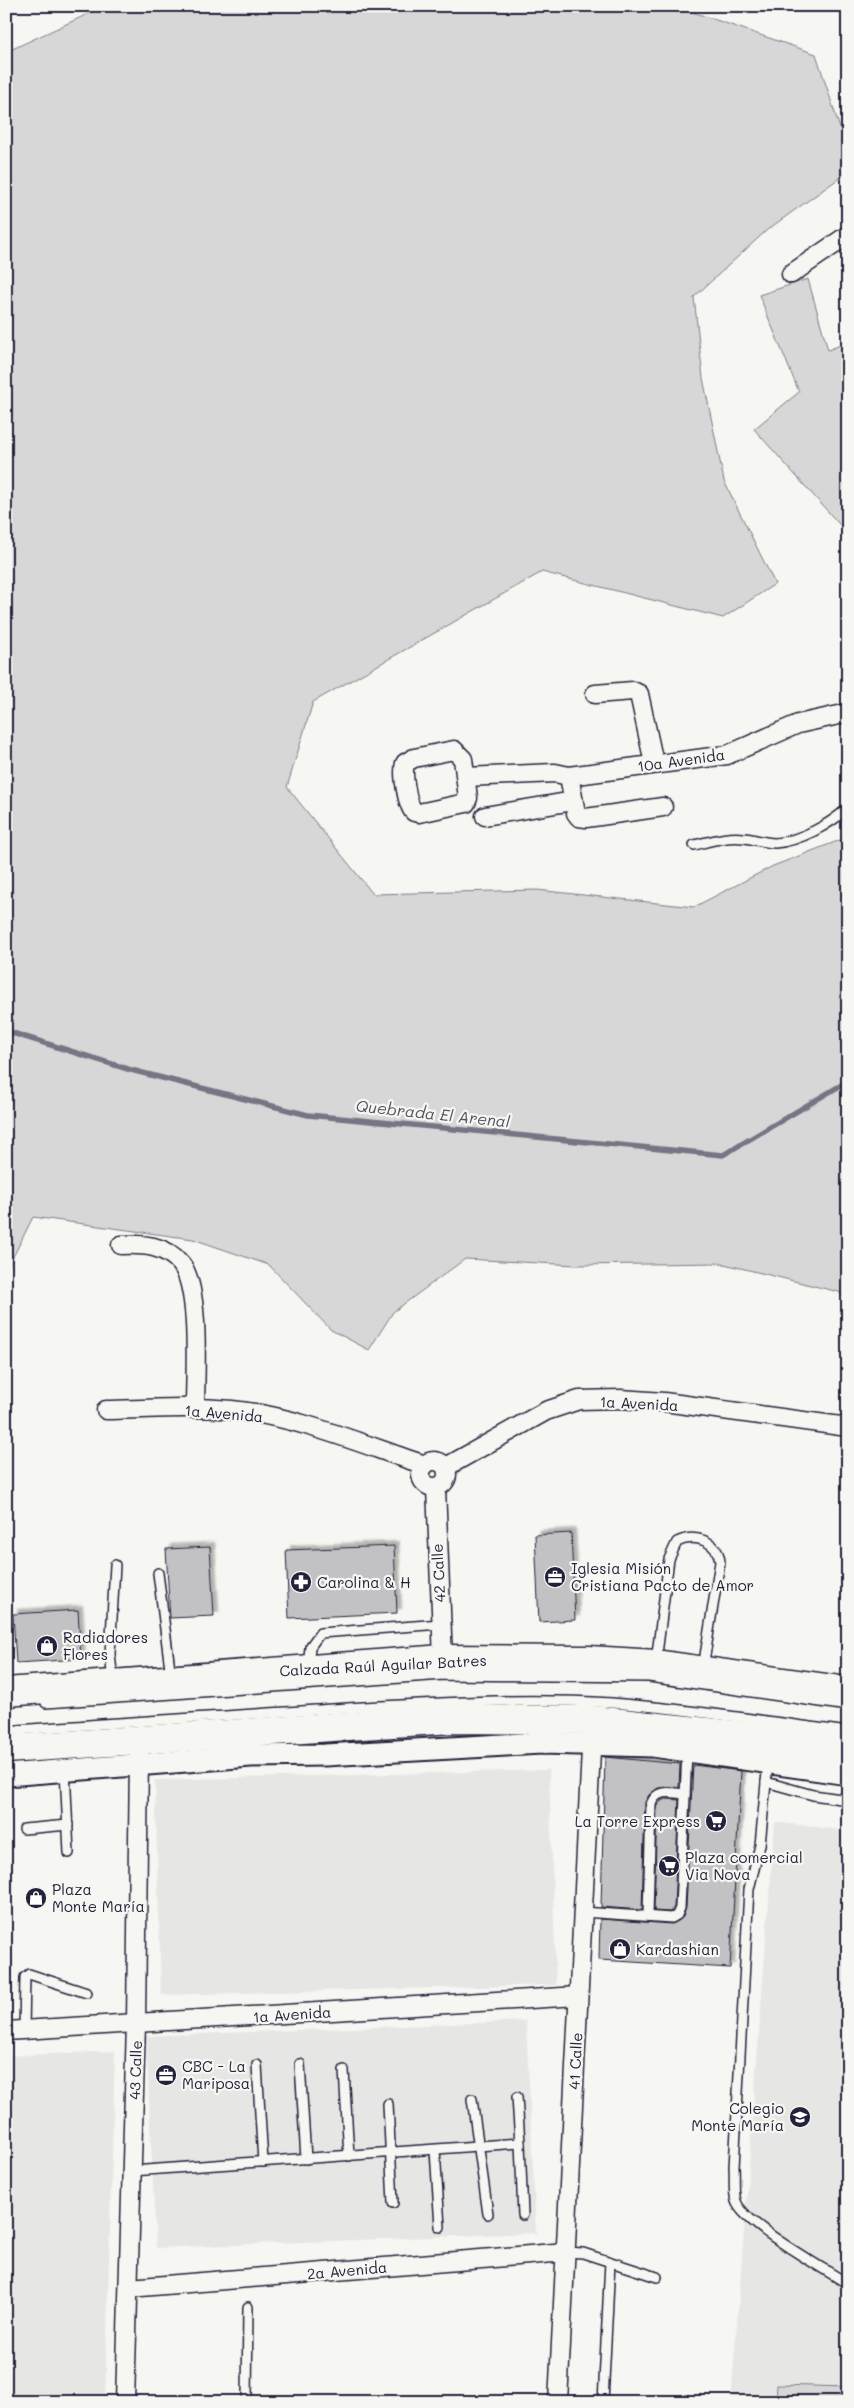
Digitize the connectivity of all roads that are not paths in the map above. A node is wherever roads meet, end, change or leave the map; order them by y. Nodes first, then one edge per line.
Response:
1 (848, 235) edge
2 (791, 274) dead end
3 (595, 694) dead end
4 (845, 717) edge
5 (654, 763) junction
6 (569, 776) junction
7 (466, 777) dead end
8 (573, 801) junction
9 (663, 807) dead end
10 (848, 808) edge
11 (485, 816) dead end
12 (694, 845) dead end
13 (121, 1246) dead end
14 (195, 1408) junction
15 (106, 1410) dead end
16 (848, 1428) edge
17 (425, 1465) junction
18 (446, 1467) junction
19 (436, 1488) junction
20 (115, 1565) dead end
21 (158, 1573) dead end
22 (441, 1624) junction
23 (443, 1659) junction
24 (656, 1664) junction
25 (308, 1669) junction
26 (703, 1670) junction
27 (171, 1678) junction
28 (113, 1684) junction
29 (848, 1691) edge
30 (6, 1692) edge
31 (36, 1703) dead end
32 (848, 1706) edge
33 (6, 1731) edge
34 (592, 1731) junction
35 (848, 1732) edge
36 (6, 1749) edge
37 (687, 1750) junction
38 (848, 1750) edge
39 (139, 1752) junction
40 (65, 1770) junction
41 (767, 1772) junction
42 (848, 1774) edge
43 (6, 1775) edge
44 (686, 1794) junction
45 (848, 1800) edge
46 (68, 1825) junction
47 (24, 1829) dead end
48 (69, 1852) dead end
49 (582, 1912) junction
50 (648, 1916) junction
51 (87, 1993) dead end
52 (578, 1996) junction
53 (136, 2024) junction
54 (24, 2030) junction
55 (6, 2031) edge
56 (300, 2064) dead end
57 (257, 2065) dead end
58 (344, 2070) dead end
59 (517, 2097) dead end
60 (472, 2099) dead end
61 (388, 2104) dead end
62 (520, 2143) junction
63 (480, 2147) junction
64 (435, 2150) junction
65 (389, 2152) junction
66 (348, 2156) junction
67 (306, 2159) junction
68 (264, 2162) junction
69 (132, 2171) junction
70 (393, 2203) dead end
71 (488, 2214) dead end
72 (523, 2215) dead end
73 (440, 2227) dead end
74 (566, 2252) junction
75 (610, 2262) junction
76 (657, 2278) dead end
77 (848, 2284) edge
78 (129, 2288) junction
79 (248, 2307) dead end
80 (125, 2402) edge
81 (247, 2402) edge
82 (558, 2402) edge
83 (603, 2402) edge

1 - 2 street
3 - 5 street
4 - 5 street, 10a Avenida
5 - 6 street, 10a Avenida
6 - 7 street, 10a Avenida
6 - 8 street
8 - 9 street
8 - 11 street
10 - 12 lane
13 - 14 street
14 - 15 street, 1a Avenida
14 - 17 street, 1a Avenida
16 - 18 street, 1a Avenida
17 - 18 street
17 - 19 street
18 - 19 street
19 - 22 street, 42 Calle
20 - 28 lane
21 - 27 lane
22 - 23 street, 42 Calle
22 - 25 lane
23 - 24 highway, Calzada Raúl Aguilar Batres
23 - 25 highway, Calzada Raúl Aguilar Batres
24 - 26 highway, Calzada Raúl Aguilar Batres
24 - 26 lane
25 - 27 highway, Calzada Raúl Aguilar Batres
26 - 29 highway, Calzada Raúl Aguilar Batres
27 - 28 highway, Calzada Raúl Aguilar Batres
28 - 30 highway, Calzada Raúl Aguilar Batres
31 - 32 lane
33 - 35 lane
34 - 37 street
34 - 38 highway
34 - 39 highway
34 - 49 street, 41 Calle
36 - 39 highway
37 - 41 street
37 - 44 lane
39 - 40 street
39 - 53 street, 43 Calle
40 - 43 street
40 - 46 lane
41 - 42 street
41 - 45 lane
41 - 77 lane
44 - 50 lane
44 - 50 lane
46 - 47 lane
46 - 48 lane
49 - 50 lane
49 - 52 street, 41 Calle
51 - 54 lane
52 - 53 street, 1a Avenida
52 - 74 street, 41 Calle
53 - 54 street, 1a Avenida
53 - 69 street, 43 Calle
54 - 55 street, 1a Avenida
56 - 67 lane
57 - 68 lane
58 - 66 lane
59 - 62 lane
60 - 63 lane
61 - 65 lane
62 - 63 lane
62 - 72 lane
63 - 64 lane
63 - 71 lane
64 - 65 lane
64 - 73 lane
65 - 66 lane
65 - 70 lane
66 - 67 lane
67 - 68 lane
68 - 69 lane
69 - 78 street, 43 Calle
74 - 75 lane
74 - 78 street, 2a Avenida
74 - 82 street, 41 Calle
75 - 76 lane
75 - 83 lane
78 - 80 street, 43 Calle
79 - 81 lane

